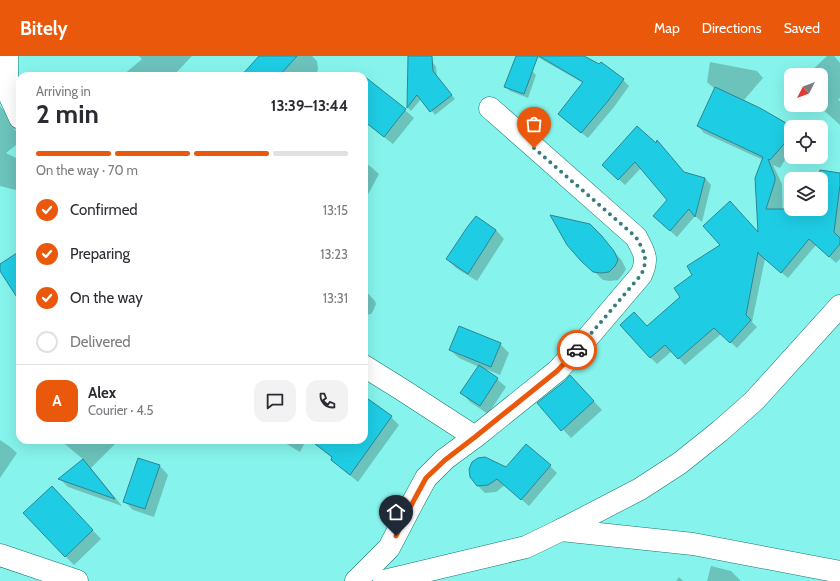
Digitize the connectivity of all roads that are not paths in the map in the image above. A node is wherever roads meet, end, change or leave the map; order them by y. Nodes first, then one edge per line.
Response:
1 (7, 56) edge
2 (490, 108) dead end
3 (16, 109) edge
4 (840, 306) edge
5 (368, 368) edge
6 (475, 437) junction
7 (561, 530) junction
8 (0, 555) edge
9 (840, 572) edge
10 (77, 581) edge
11 (356, 581) edge
12 (384, 581) edge

1 - 3 street
2 - 6 street
4 - 7 street
5 - 6 street
6 - 11 street
7 - 9 street
7 - 12 street
8 - 10 street

